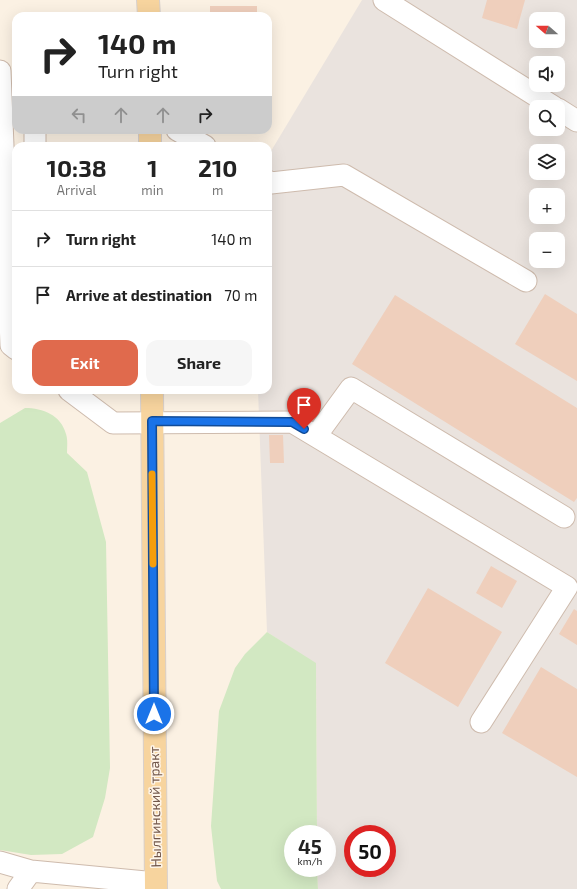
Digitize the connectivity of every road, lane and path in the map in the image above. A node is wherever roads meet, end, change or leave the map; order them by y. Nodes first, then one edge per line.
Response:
1 (148, 0) edge
2 (384, 0) edge
3 (149, 12) edge
4 (0, 72) edge
5 (543, 100) edge
6 (565, 113) edge
7 (577, 121) edge
8 (184, 134) edge
9 (198, 142) edge
10 (272, 183) edge
11 (526, 281) dead end
12 (12, 346) edge
13 (74, 394) edge
14 (152, 394) edge
15 (152, 421) junction
16 (316, 436) junction
17 (564, 517) dead end
18 (572, 590) edge
19 (480, 722) dead end
20 (0, 862) edge
21 (30, 871) junction
22 (156, 886) edge
23 (18, 889) edge

1 - 3 main road
2 - 5 street
4 - 12 street
6 - 7 street
8 - 9 street
10 - 11 street
13 - 15 street
14 - 15 main road, Нылгинский тракт
15 - 16 street
15 - 22 main road, Нылгинский тракт
16 - 17 street
16 - 18 street
18 - 19 street
20 - 21 street
21 - 22 street
21 - 23 street

